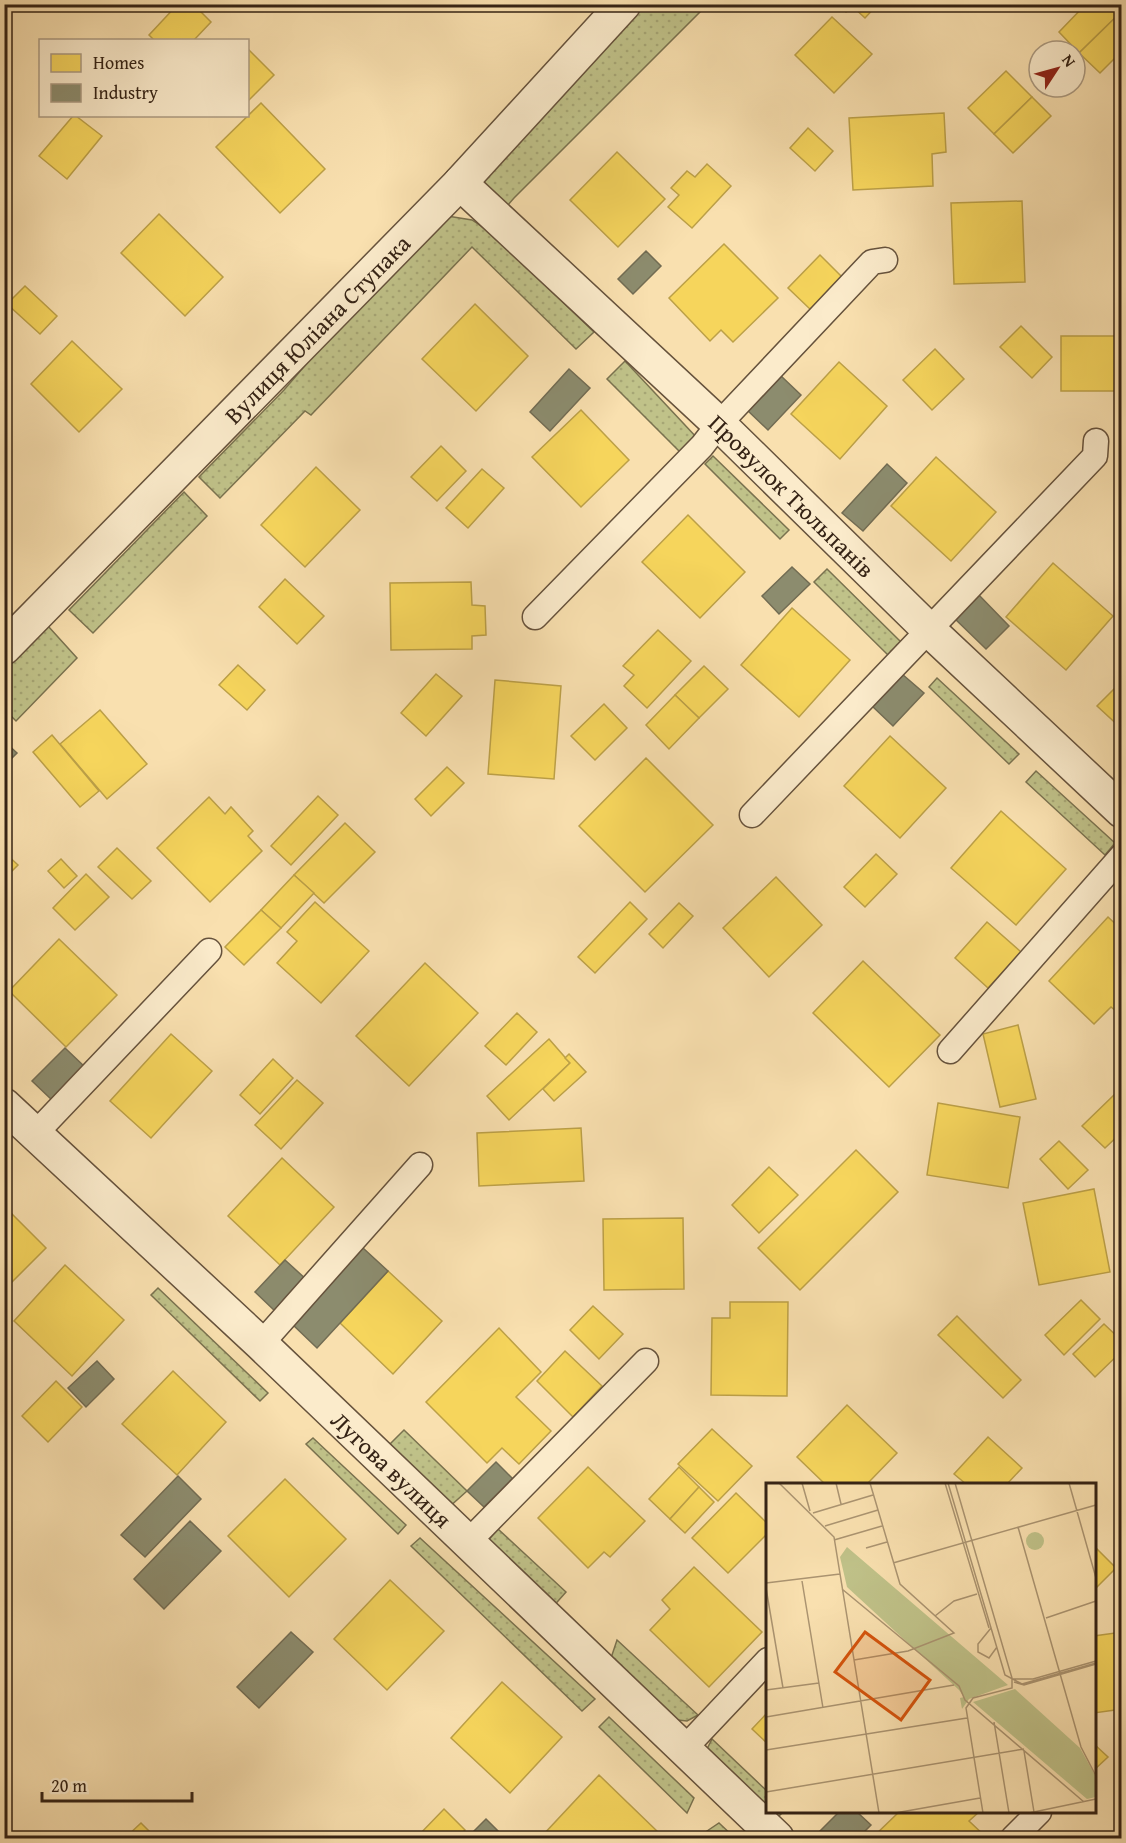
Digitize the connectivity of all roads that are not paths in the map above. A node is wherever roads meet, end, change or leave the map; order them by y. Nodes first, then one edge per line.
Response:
1 (624, 4) edge
2 (460, 183) junction
3 (885, 260) dead end
4 (719, 424) junction
5 (1096, 441) dead end
6 (534, 617) dead end
7 (928, 629) junction
8 (4, 648) edge
9 (1122, 811) edge
10 (752, 815) dead end
11 (1122, 856) edge
12 (209, 951) dead end
13 (950, 1051) dead end
14 (4, 1105) edge
15 (35, 1134) junction
16 (420, 1165) dead end
17 (261, 1344) junction
18 (646, 1360) dead end
19 (468, 1542) junction
20 (766, 1662) edge
21 (684, 1749) junction
22 (1038, 1813) edge
23 (777, 1839) edge
24 (1013, 1839) edge

1 - 2 street, Вулиця Юліана Ступака
2 - 4 street, Провулок Тюльпанів
2 - 8 street, Вулиця Юліана Ступака
3 - 4 lane
4 - 6 lane
4 - 7 street, Провулок Тюльпанів
5 - 7 lane
7 - 9 street, Провулок Тюльпанів
7 - 10 lane
11 - 13 lane
12 - 15 lane
14 - 15 street, Лугова вулиця
15 - 17 street, Лугова вулиця
16 - 17 lane
17 - 19 street, Лугова вулиця
18 - 19 lane
19 - 21 street, Лугова вулиця
20 - 21 lane
21 - 23 street, Лугова вулиця
22 - 24 lane

